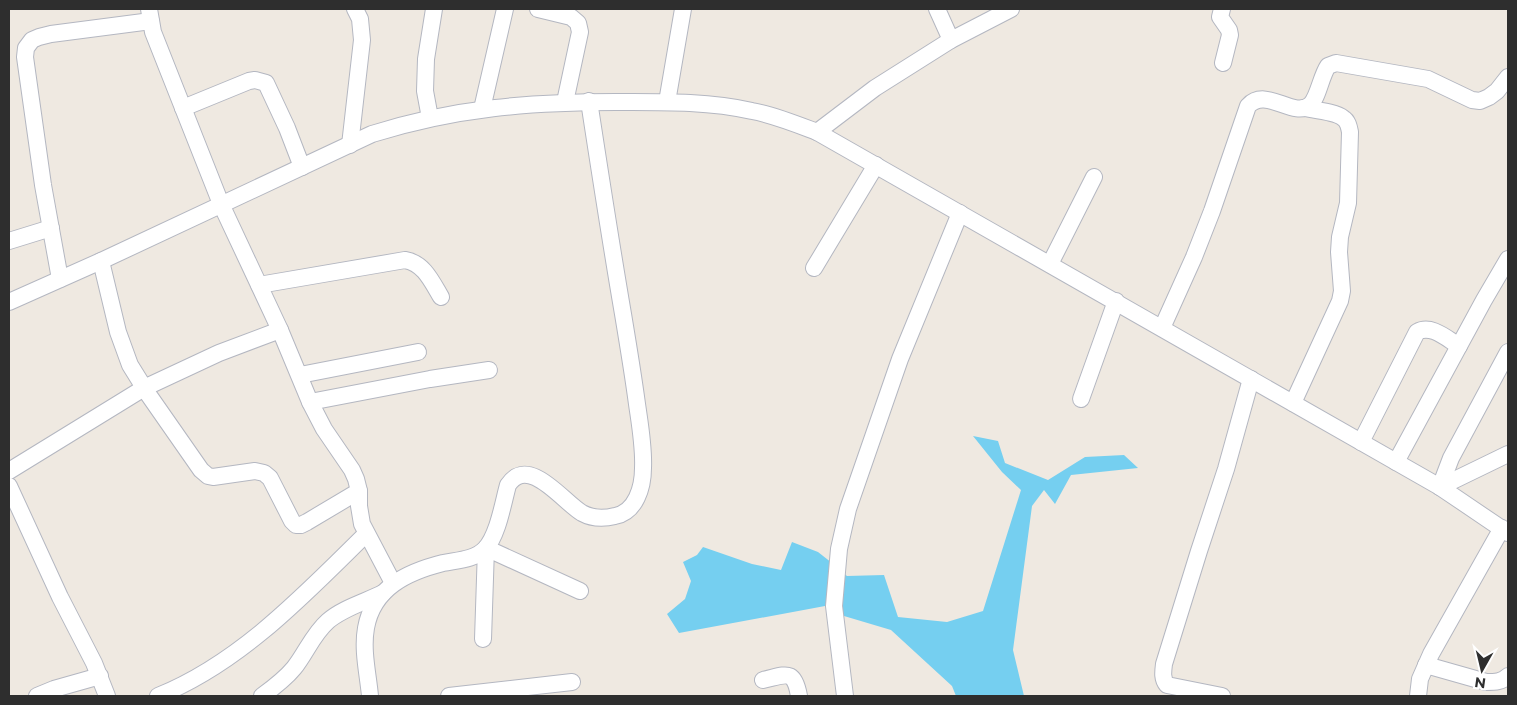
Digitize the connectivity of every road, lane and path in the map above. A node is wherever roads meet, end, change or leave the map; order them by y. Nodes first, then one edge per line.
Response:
1 (355, 9) edge
2 (434, 9) edge
3 (505, 9) edge
4 (538, 9) edge
5 (683, 9) edge
6 (938, 9) edge
7 (1011, 9) edge
8 (1222, 9) edge
9 (150, 15) edge
10 (951, 40) junction
11 (1223, 63) dead end
12 (1508, 77) edge
13 (589, 101) junction
14 (565, 102) junction
15 (667, 102) junction
16 (184, 108) junction
17 (1304, 108) junction
18 (482, 109) junction
19 (430, 118) junction
20 (817, 132) junction
21 (350, 145) junction
22 (876, 165) junction
23 (302, 167) junction
24 (1094, 177) dead end
25 (221, 204) junction
26 (960, 212) junction
27 (50, 228) junction
28 (9, 242) edge
29 (1508, 259) edge
30 (101, 262) junction
31 (1050, 264) junction
32 (814, 268) dead end
33 (60, 279) junction
34 (259, 285) junction
35 (441, 297) dead end
36 (1116, 301) junction
37 (9, 302) edge
38 (1162, 328) junction
39 (280, 330) junction
40 (1459, 346) junction
41 (418, 352) dead end
42 (1508, 352) edge
43 (489, 370) dead end
44 (300, 375) junction
45 (1252, 379) junction
46 (144, 388) junction
47 (1081, 399) dead end
48 (310, 402) junction
49 (1293, 403) junction
50 (1361, 442) junction
51 (1508, 454) edge
52 (1396, 462) junction
53 (9, 471) edge
54 (9, 486) edge
55 (1440, 487) junction
56 (359, 491) junction
57 (1505, 531) edge
58 (366, 534) junction
59 (486, 548) junction
60 (388, 588) junction
61 (580, 591) dead end
62 (483, 639) dead end
63 (1426, 665) junction
64 (100, 676) junction
65 (1508, 676) edge
66 (762, 680) dead end
67 (572, 682) dead end
68 (36, 696) edge
69 (107, 696) edge
70 (158, 696) edge
71 (262, 696) edge
72 (370, 696) edge
73 (449, 696) edge
74 (799, 696) edge
75 (845, 696) edge
76 (1222, 696) edge
77 (1418, 696) edge

1 - 21 street
2 - 19 street
3 - 18 street
4 - 14 street
5 - 15 street
6 - 10 street
7 - 10 street
8 - 11 street
9 - 16 street
9 - 27 street
10 - 20 street
12 - 17 street
13 - 14 street
13 - 15 street
13 - 59 street
14 - 18 street
15 - 20 street
16 - 23 street
16 - 25 street
17 - 38 street
17 - 49 street
18 - 19 street
19 - 21 street
20 - 22 street
21 - 23 street
22 - 26 street
22 - 32 street
23 - 25 street
24 - 31 street
25 - 30 street
25 - 34 street
26 - 31 street
26 - 75 street
27 - 28 street
27 - 33 street
29 - 40 street
30 - 33 street
30 - 46 street
31 - 36 street
33 - 37 street
34 - 35 street
34 - 39 street
36 - 38 street
36 - 47 street
38 - 45 street
39 - 44 street
39 - 46 street
40 - 50 street
40 - 52 street
41 - 44 street
42 - 55 street
43 - 48 street
44 - 48 street
45 - 49 street
45 - 76 street
46 - 53 street
46 - 56 street
48 - 56 street
49 - 50 street
50 - 52 street
51 - 55 street
52 - 55 street
54 - 64 street
55 - 57 street
56 - 58 street
57 - 63 street
58 - 60 street
58 - 70 street
59 - 60 street
59 - 61 street
59 - 62 street
60 - 71 street
60 - 72 street
63 - 65 street
63 - 77 street
64 - 68 street
64 - 69 street
66 - 74 street
67 - 73 street

